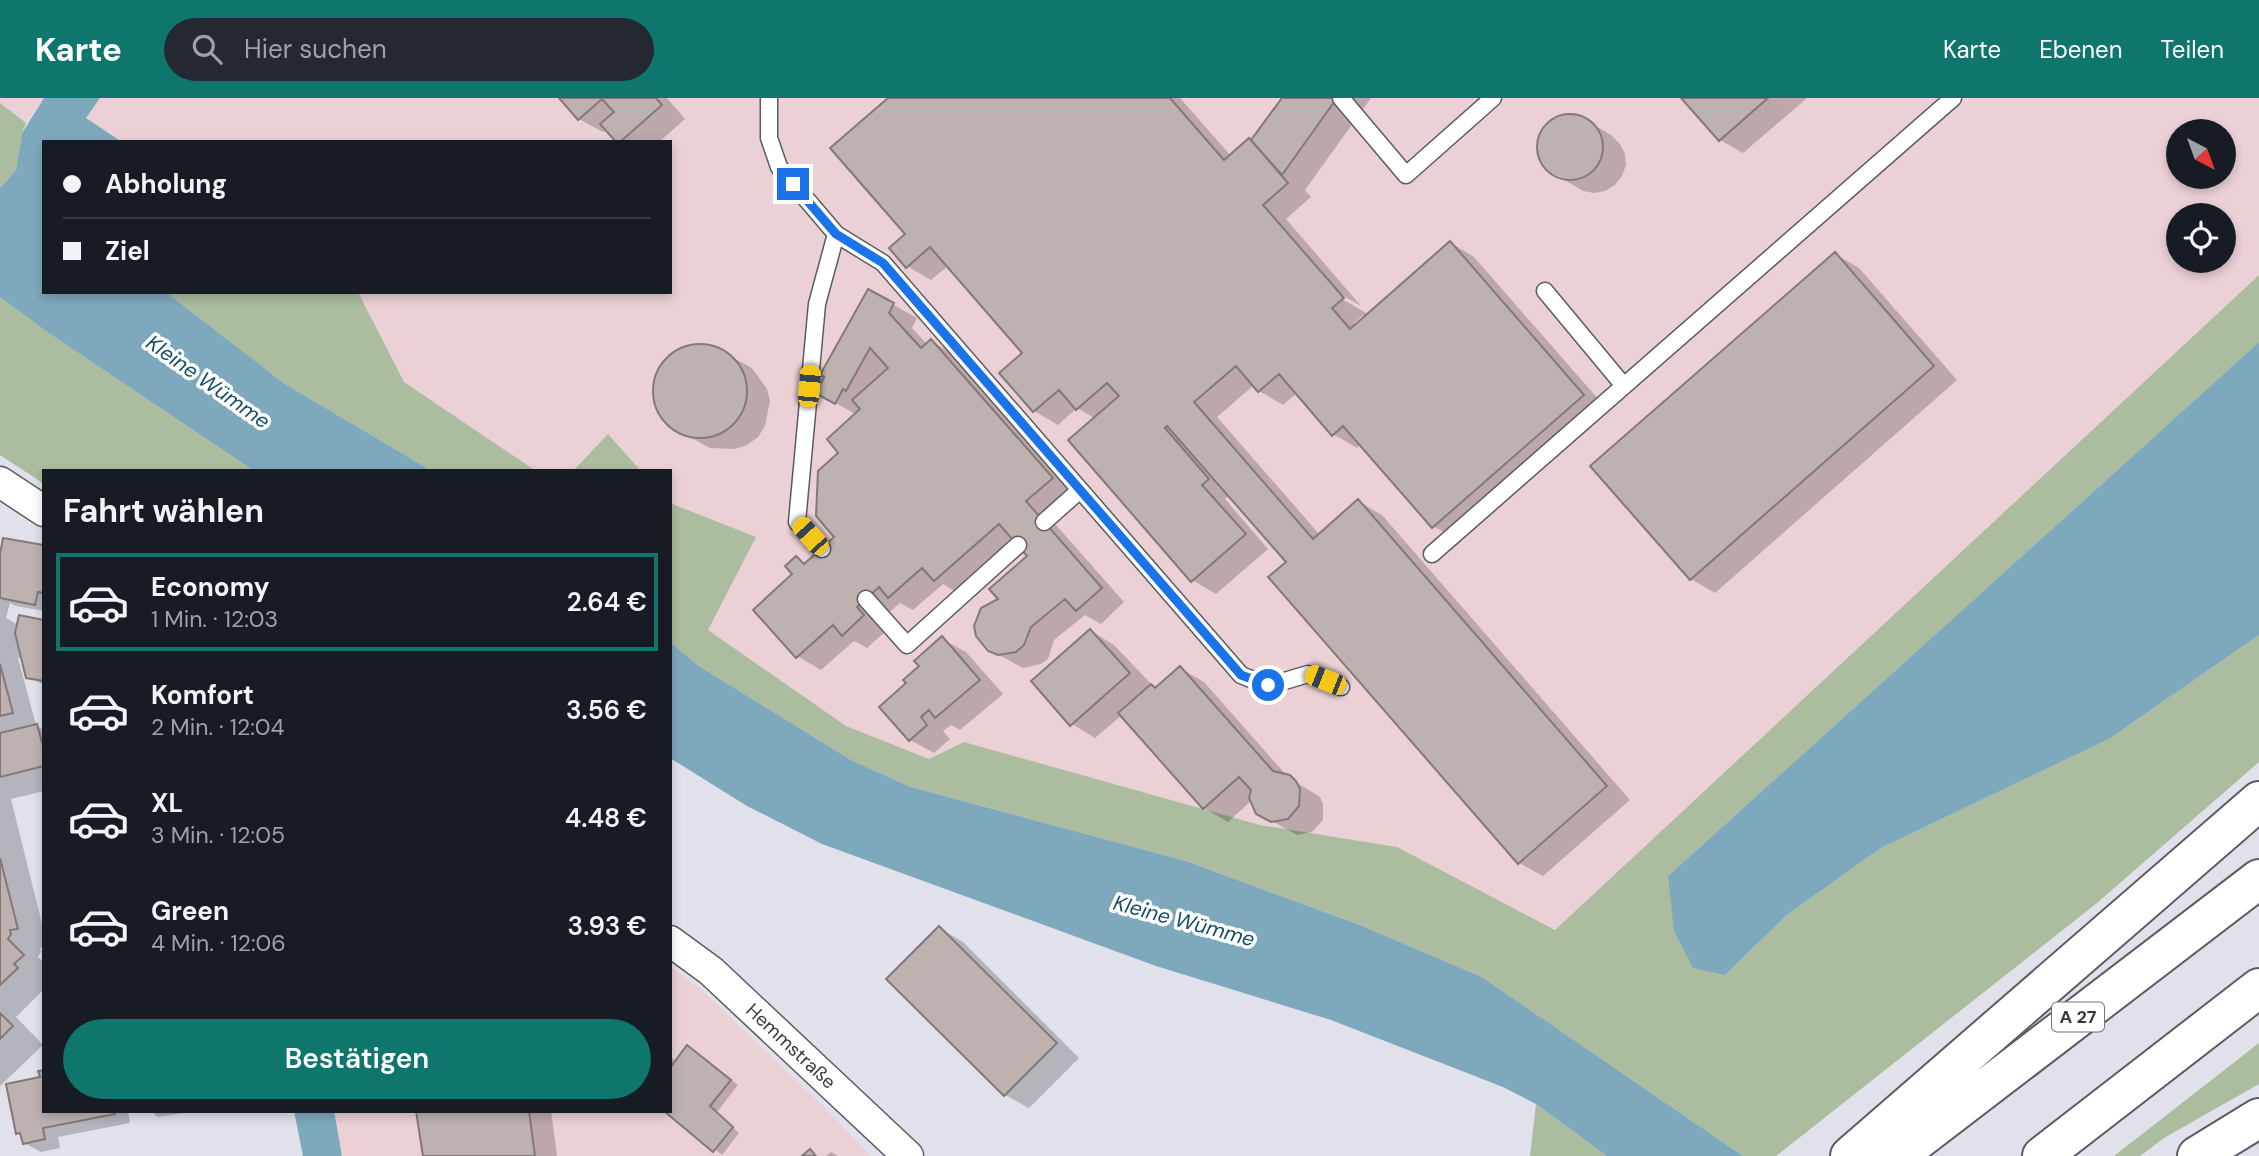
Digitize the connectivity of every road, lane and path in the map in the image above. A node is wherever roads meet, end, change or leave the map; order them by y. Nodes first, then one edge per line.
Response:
1 (769, 98) edge
2 (1341, 98) edge
3 (1493, 98) edge
4 (1952, 98) edge
5 (836, 234) junction
6 (1545, 291) dead end
7 (1624, 386) junction
8 (0, 482) edge
9 (1080, 490) junction
10 (42, 510) edge
11 (1044, 522) dead end
12 (1018, 545) dead end
13 (822, 549) dead end
14 (1432, 554) dead end
15 (866, 599) dead end
16 (1341, 687) dead end
17 (2259, 801) edge
18 (2259, 879) edge
19 (672, 942) edge
20 (2259, 988) edge
21 (2259, 1118) edge
22 (1874, 1148) edge
23 (908, 1156) edge
24 (2042, 1156) edge
25 (2197, 1156) edge

1 - 5 lane
2 - 3 lane
4 - 7 lane
5 - 9 lane
5 - 13 lane
6 - 7 lane
7 - 14 lane
8 - 10 street
9 - 11 lane
9 - 16 lane
12 - 15 lane
17 - 22 highway
18 - 22 highway, A 27
19 - 23 street, Hemmstraße
20 - 24 highway
21 - 25 highway

